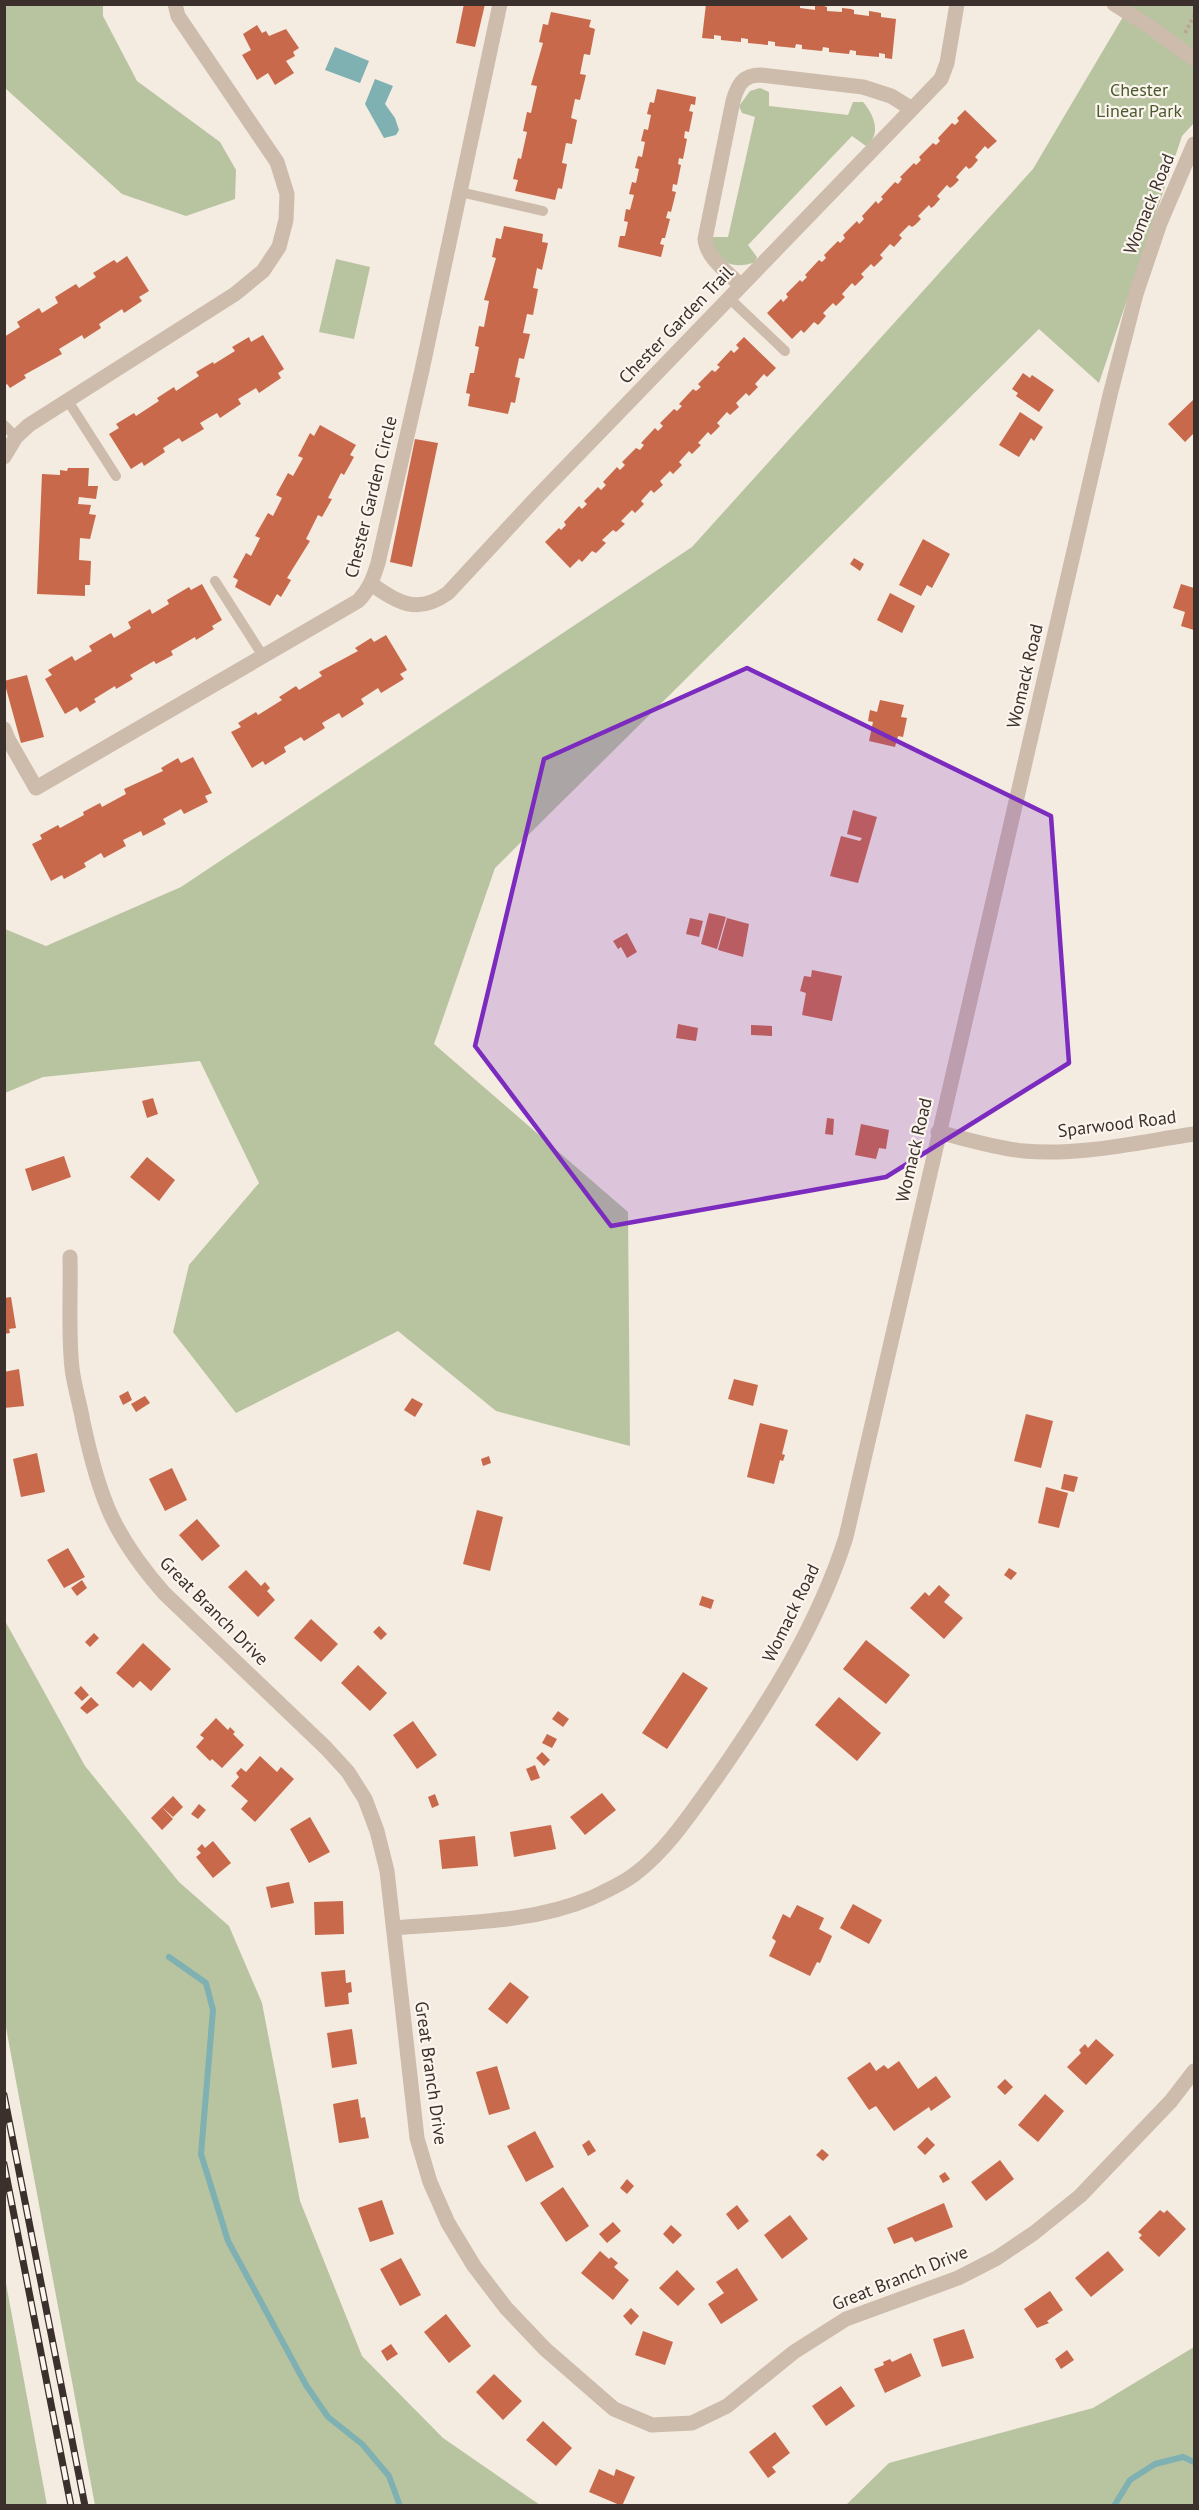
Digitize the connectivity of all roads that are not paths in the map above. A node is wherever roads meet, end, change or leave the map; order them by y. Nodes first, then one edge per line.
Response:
1 (175, 4) edge
2 (500, 4) edge
3 (957, 4) edge
4 (1114, 4) edge
5 (1194, 59) edge
6 (912, 108) junction
7 (1194, 144) edge
8 (460, 192) junction
9 (543, 211) dead end
10 (741, 286) junction
11 (729, 298) junction
12 (785, 351) dead end
13 (68, 401) junction
14 (4, 425) edge
15 (16, 437) junction
16 (4, 457) edge
17 (116, 476) dead end
18 (215, 581) dead end
19 (372, 584) junction
20 (263, 656) junction
21 (4, 729) edge
22 (938, 1132) junction
23 (1194, 1134) edge
24 (70, 1257) dead end
25 (394, 1928) junction
26 (1194, 2071) edge

1 - 13 street
2 - 8 street, Chester Garden Circle
3 - 6 street, Chester Garden Trail
4 - 5 street
6 - 10 street, Chester Garden Trail
6 - 10 street
7 - 22 street, Womack Road
8 - 9 lane
8 - 19 street, Chester Garden Circle
10 - 11 street, Chester Garden Trail
11 - 12 lane
11 - 19 street, Chester Garden Trail
13 - 15 street
13 - 17 lane
14 - 15 lane
15 - 16 street
18 - 20 lane
19 - 20 street, Chester Garden Circle
20 - 21 street, Chester Garden Circle
22 - 23 street, Sparwood Road
22 - 25 street, Womack Road
24 - 25 street, Great Branch Drive
25 - 26 street, Great Branch Drive

